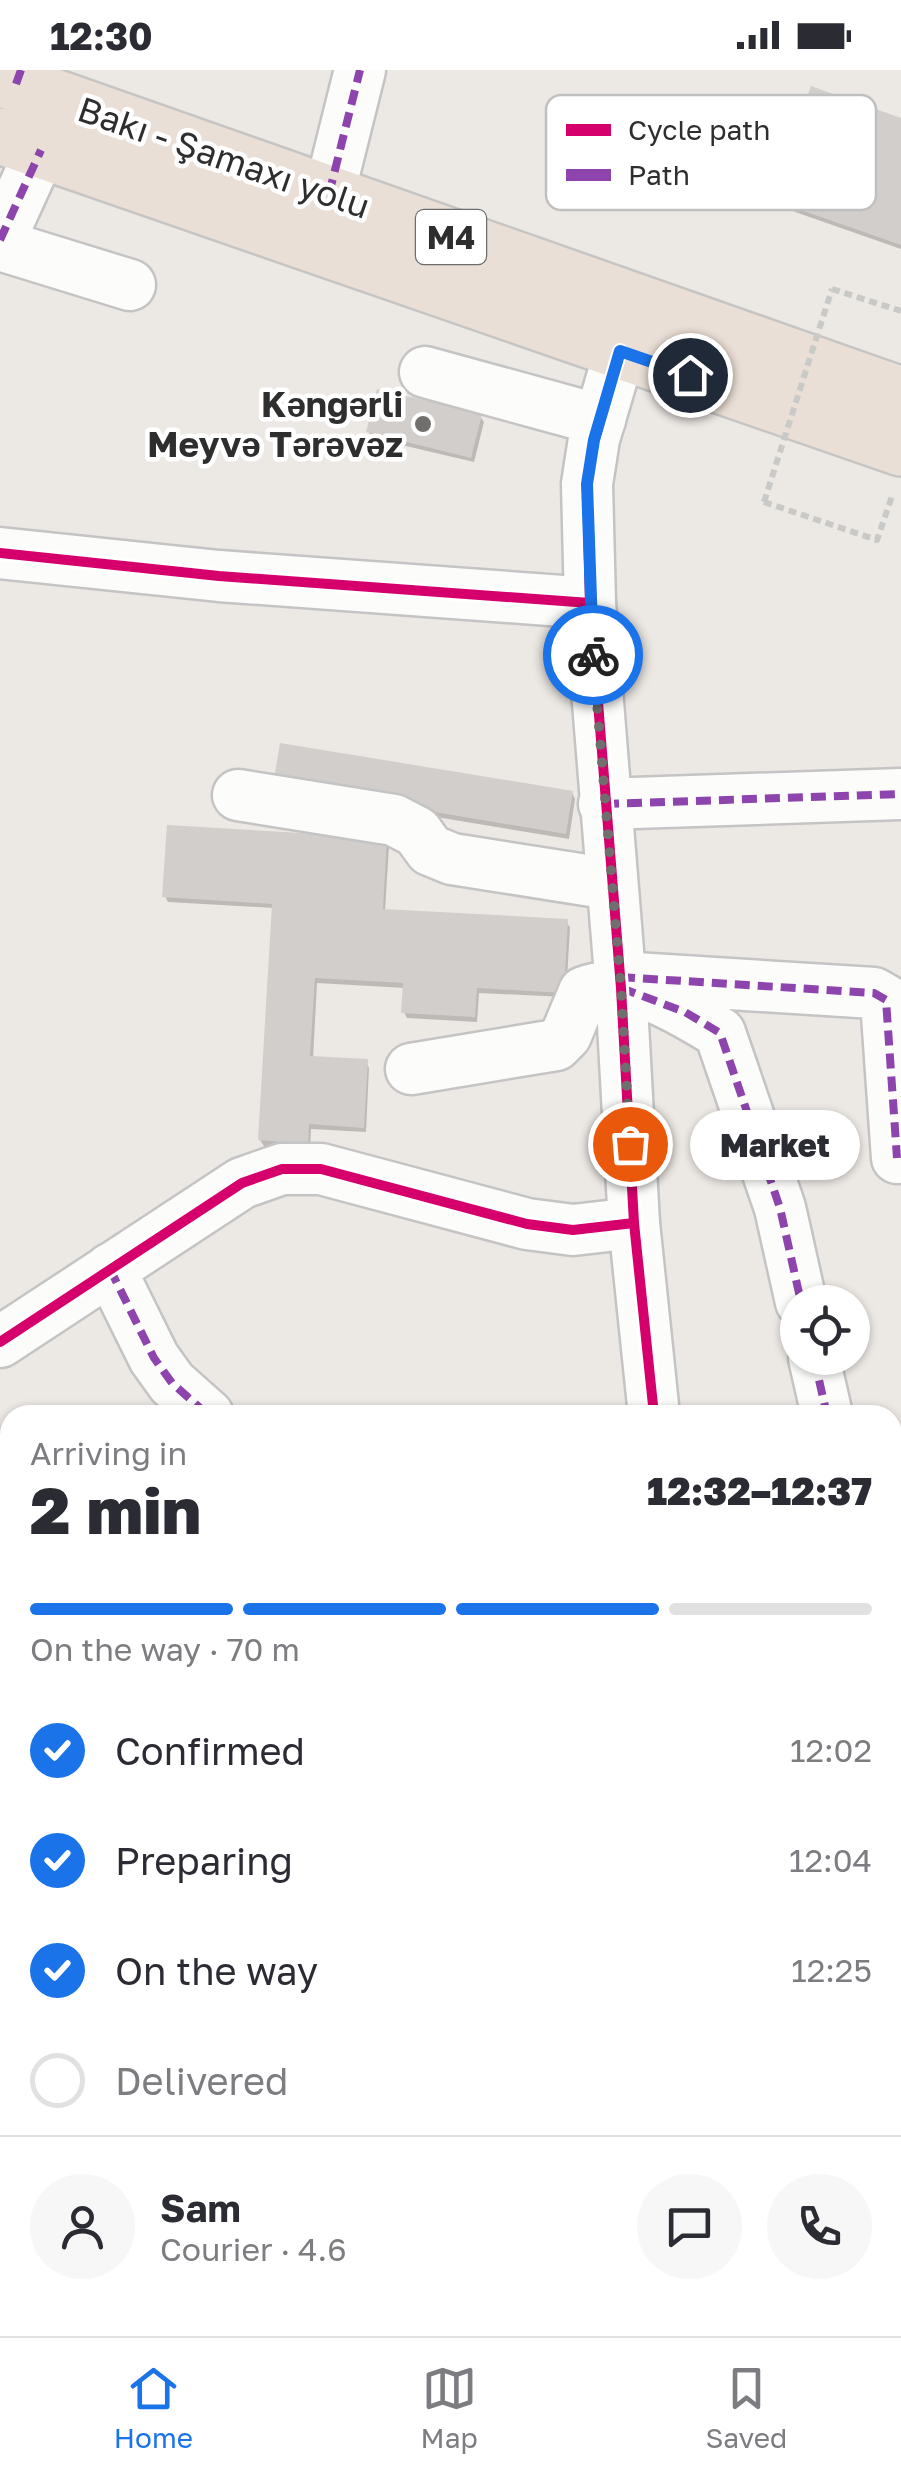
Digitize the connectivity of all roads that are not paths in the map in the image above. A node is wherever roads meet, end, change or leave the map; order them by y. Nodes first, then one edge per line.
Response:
1 (360, 70) edge
2 (12, 78) edge
3 (20, 143) edge
4 (330, 194) junction
5 (0, 243) edge
6 (130, 285) dead end
7 (620, 351) junction
8 (425, 372) dead end
9 (901, 395) edge
10 (600, 420) junction
11 (898, 468) edge
12 (0, 554) edge
13 (590, 603) junction
14 (901, 794) edge
15 (238, 795) dead end
16 (604, 804) junction
17 (611, 884) junction
18 (620, 982) junction
19 (412, 1069) dead end
20 (896, 1158) dead end
21 (634, 1223) junction
22 (110, 1269) junction
23 (798, 1285) edge
24 (0, 1342) edge
25 (818, 1375) edge
26 (197, 1405) edge
27 (653, 1405) edge
28 (825, 1405) edge

1 - 4 street
2 - 4 highway, Bakı - Şamaxı yolu / M4
3 - 5 street
3 - 7 highway, Bakı - Şamaxı yolu / M4
4 - 9 highway, Bakı - Şamaxı yolu / M4
5 - 6 street
7 - 10 street
7 - 11 highway, Bakı - Şamaxı yolu / M4
8 - 10 street
10 - 13 street
12 - 13 street
13 - 16 street
14 - 16 street
15 - 17 street
16 - 17 street
17 - 18 street
18 - 19 street
18 - 20 street
18 - 21 street
18 - 23 street
21 - 22 street
21 - 27 street
22 - 24 street
22 - 26 street
25 - 28 street

